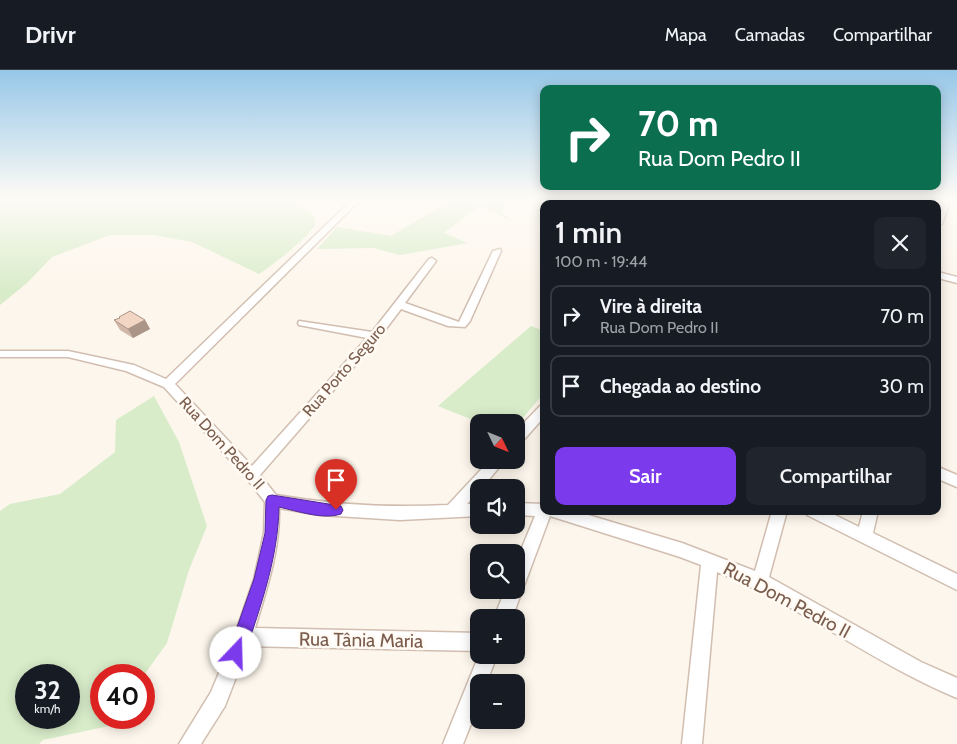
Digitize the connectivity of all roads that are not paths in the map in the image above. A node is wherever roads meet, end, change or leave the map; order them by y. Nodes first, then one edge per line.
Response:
1 (326, 229) edge
2 (497, 251) dead end
3 (432, 261) dead end
4 (941, 276) edge
5 (957, 280) edge
6 (400, 305) junction
7 (303, 322) dead end
8 (376, 336) junction
9 (0, 354) edge
10 (168, 384) junction
11 (540, 413) edge
12 (525, 430) edge
13 (490, 469) edge
14 (941, 474) edge
15 (252, 475) junction
16 (957, 481) edge
17 (272, 500) junction
18 (470, 510) edge
19 (525, 510) edge
20 (452, 511) junction
21 (540, 511) edge
22 (542, 515) edge
23 (571, 515) edge
24 (779, 515) edge
25 (820, 515) edge
26 (870, 515) edge
27 (864, 537) junction
28 (525, 560) edge
29 (710, 560) junction
30 (760, 581) junction
31 (957, 582) edge
32 (243, 637) junction
33 (470, 642) edge
34 (485, 664) edge
35 (957, 688) edge
36 (188, 744) edge
37 (454, 744) edge
38 (692, 744) edge

1 - 10 street
2 - 6 street
3 - 6 street, Rua Porto Seguro
4 - 5 street
6 - 8 street, Rua Porto Seguro
7 - 8 street
8 - 15 street, Rua Porto Seguro
9 - 10 street, Rua Dom Pedro II
10 - 15 street, Rua Dom Pedro II
11 - 12 street
13 - 20 street
14 - 16 street
15 - 17 street, Rua Dom Pedro II
17 - 20 street, Rua Dom Pedro II
17 - 32 street
18 - 20 street, Rua Dom Pedro II
19 - 21 street
22 - 28 street
23 - 29 street, Rua Dom Pedro II
24 - 30 street
25 - 27 street
26 - 27 street
27 - 31 street
29 - 30 street, Rua Dom Pedro II
29 - 38 street
30 - 35 street, Rua Dom Pedro II
32 - 33 street, Rua Tânia Maria
32 - 36 street
34 - 37 street

